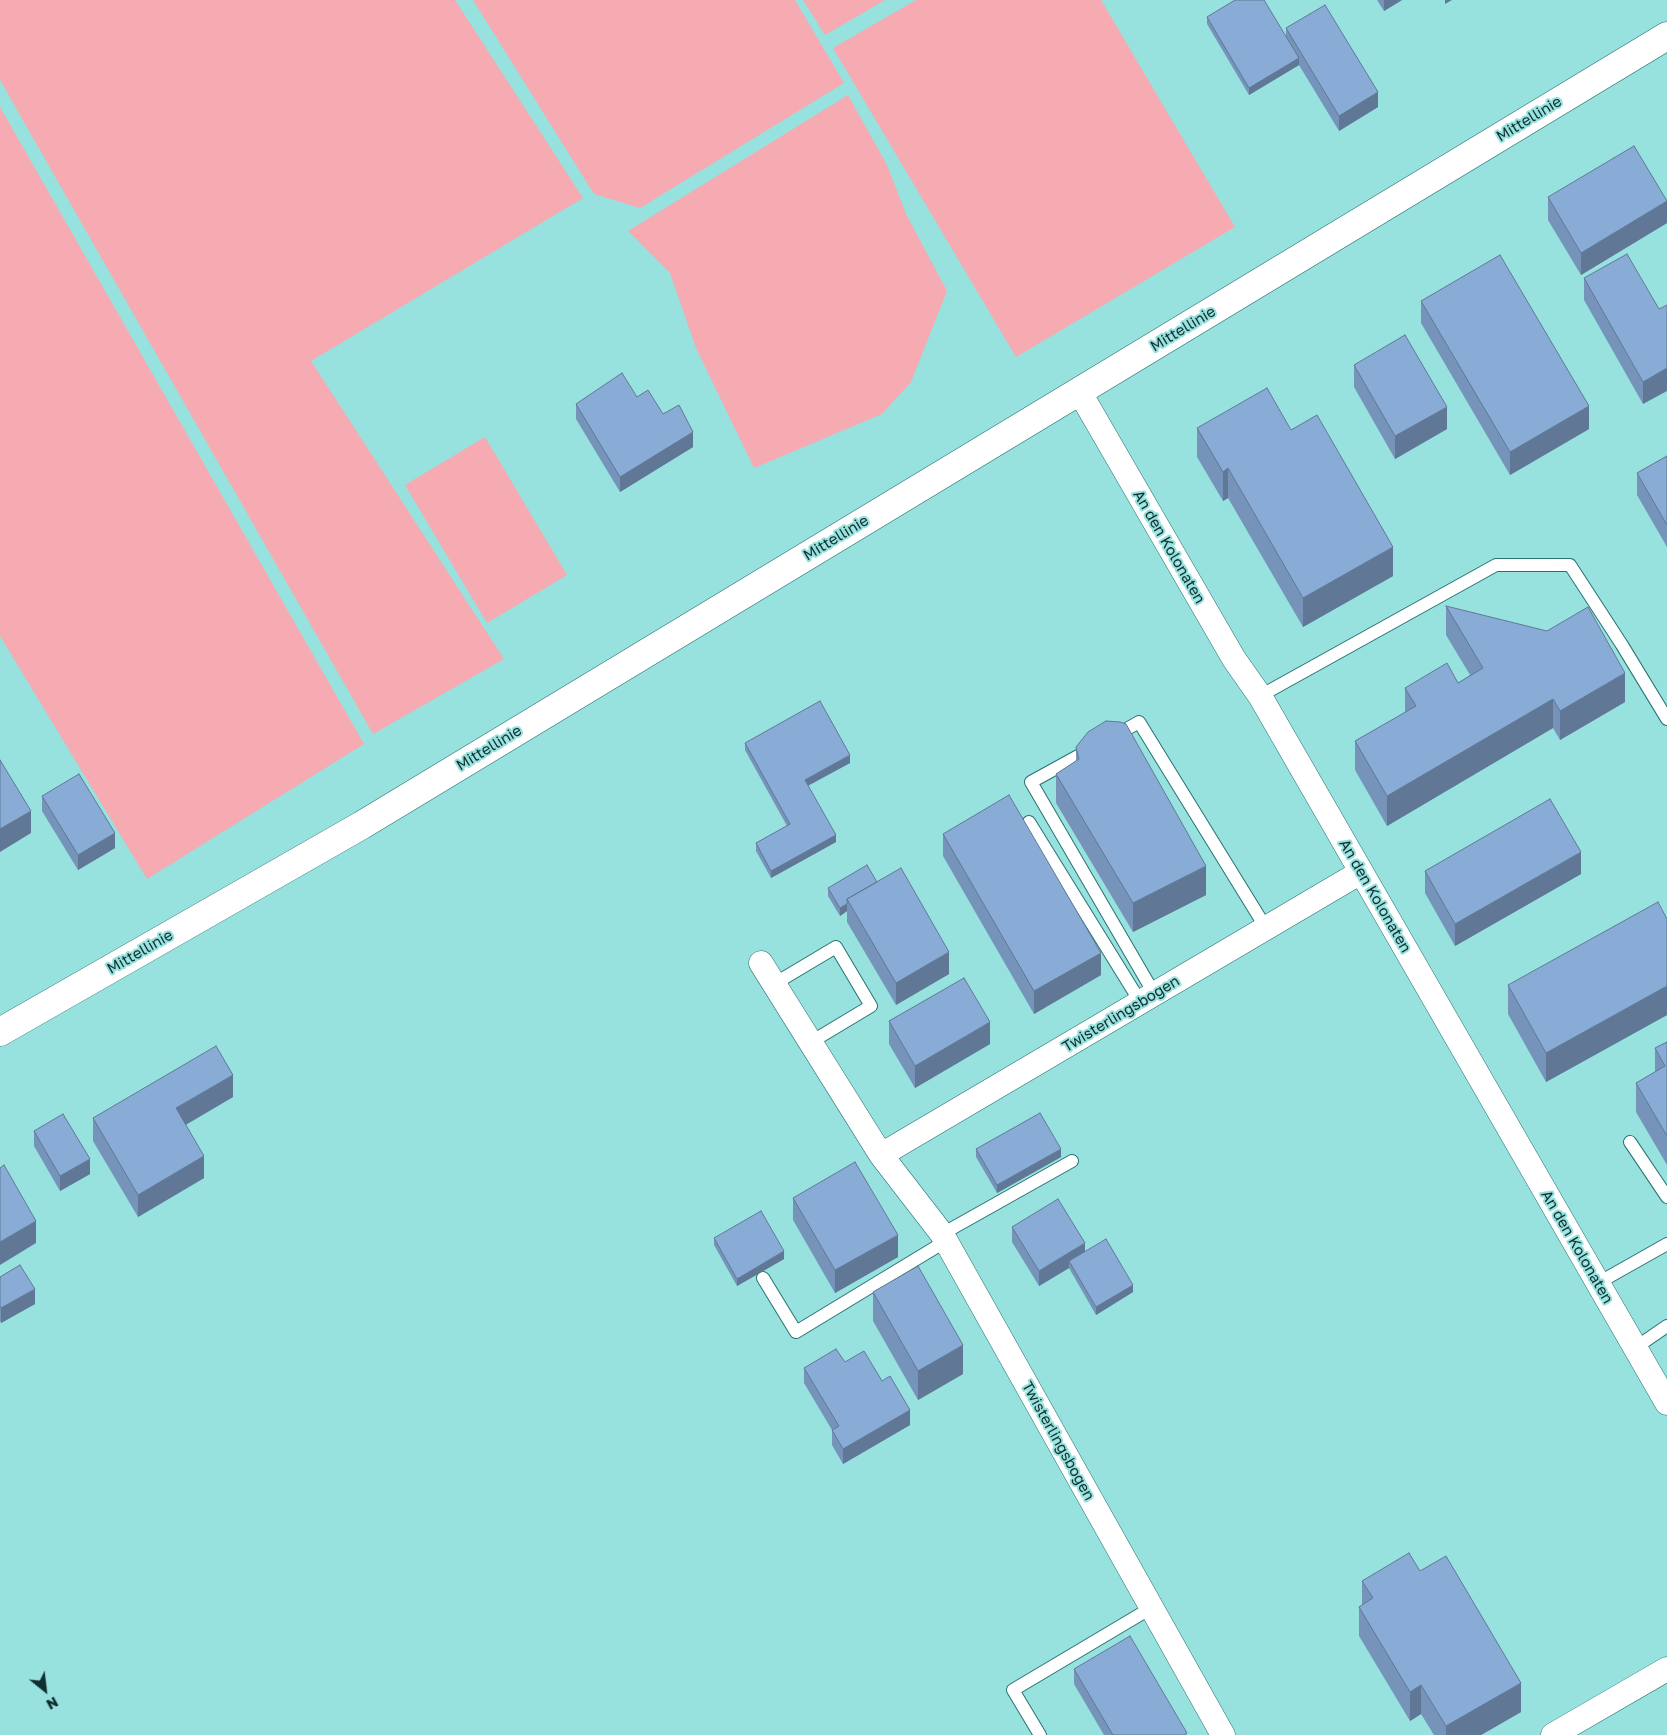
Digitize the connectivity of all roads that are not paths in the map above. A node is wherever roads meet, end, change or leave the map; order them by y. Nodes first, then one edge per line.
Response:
1 (1667, 36) edge
2 (1079, 391) junction
3 (1260, 696) junction
4 (1667, 719) edge
5 (1029, 822) dead end
6 (1361, 872) junction
7 (1266, 928) junction
8 (761, 963) dead end
9 (774, 984) junction
10 (1148, 999) junction
11 (0, 1032) edge
12 (811, 1042) junction
13 (1630, 1142) dead end
14 (881, 1155) junction
15 (1072, 1161) dead end
16 (1667, 1198) edge
17 (944, 1238) junction
18 (1667, 1244) edge
19 (763, 1278) dead end
20 (1598, 1284) junction
21 (1667, 1326) edge
22 (1635, 1348) junction
23 (1667, 1403) edge
24 (1151, 1608) junction
25 (1667, 1669) edge
26 (1040, 1735) edge
27 (1222, 1735) edge
28 (1553, 1735) edge

1 - 2 street, Mittellinie
2 - 3 street, An den Kolonaten
2 - 11 street, Mittellinie
3 - 4 lane
3 - 6 street, An den Kolonaten
5 - 10 lane
6 - 7 street, Twisterlingsbogen
6 - 20 street, An den Kolonaten
7 - 10 street, Twisterlingsbogen
7 - 10 lane
8 - 9 street, Twisterlingsbogen
9 - 12 street, Twisterlingsbogen
9 - 12 lane
10 - 14 street, Twisterlingsbogen
12 - 14 street, Twisterlingsbogen
13 - 16 lane
14 - 17 street, Twisterlingsbogen
15 - 17 lane
17 - 19 lane
17 - 24 street, Twisterlingsbogen
18 - 20 lane
20 - 22 street, An den Kolonaten
21 - 22 lane
22 - 23 street, An den Kolonaten
24 - 26 lane
24 - 27 street, Twisterlingsbogen
25 - 28 street

